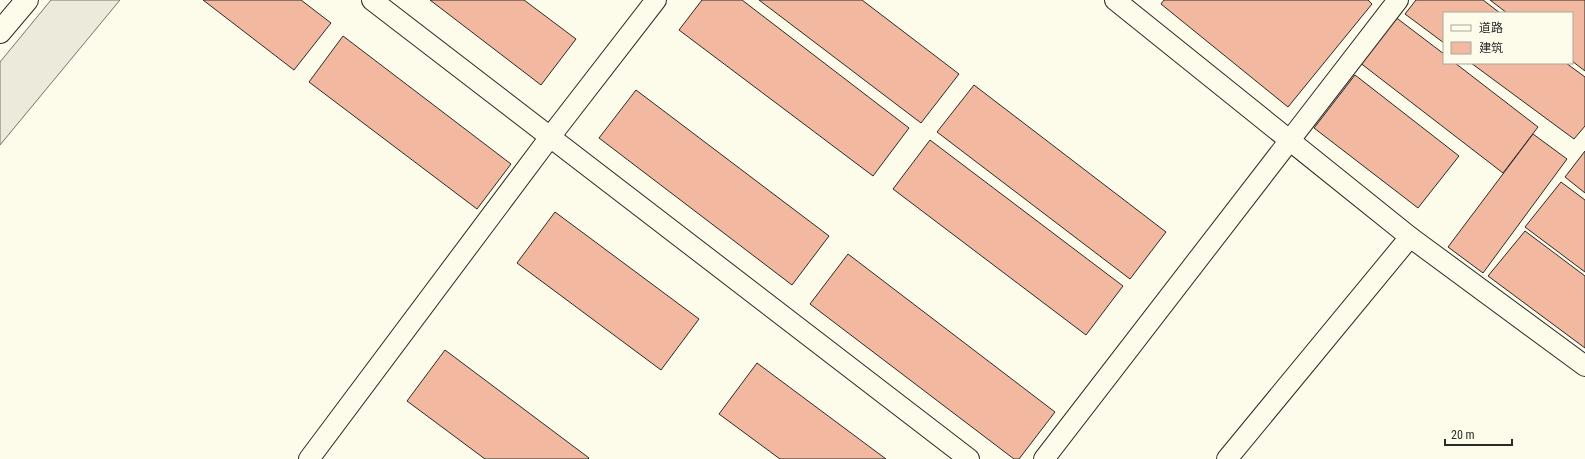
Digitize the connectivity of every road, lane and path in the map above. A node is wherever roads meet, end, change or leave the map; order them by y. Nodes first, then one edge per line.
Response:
1 (27, 0) edge
2 (372, 0) edge
3 (656, 0) edge
4 (1115, 0) edge
5 (1398, 0) edge
6 (0, 32) edge
7 (550, 137) junction
8 (1290, 140) junction
9 (1410, 237) junction
10 (1585, 366) edge
11 (310, 459) edge
12 (969, 459) edge
13 (1044, 459) edge
14 (1227, 459) edge

1 - 6 main road
2 - 7 street
3 - 7 street
4 - 8 street
5 - 8 street
7 - 11 street
7 - 12 street
8 - 9 street
8 - 13 street
9 - 10 street
9 - 14 street

